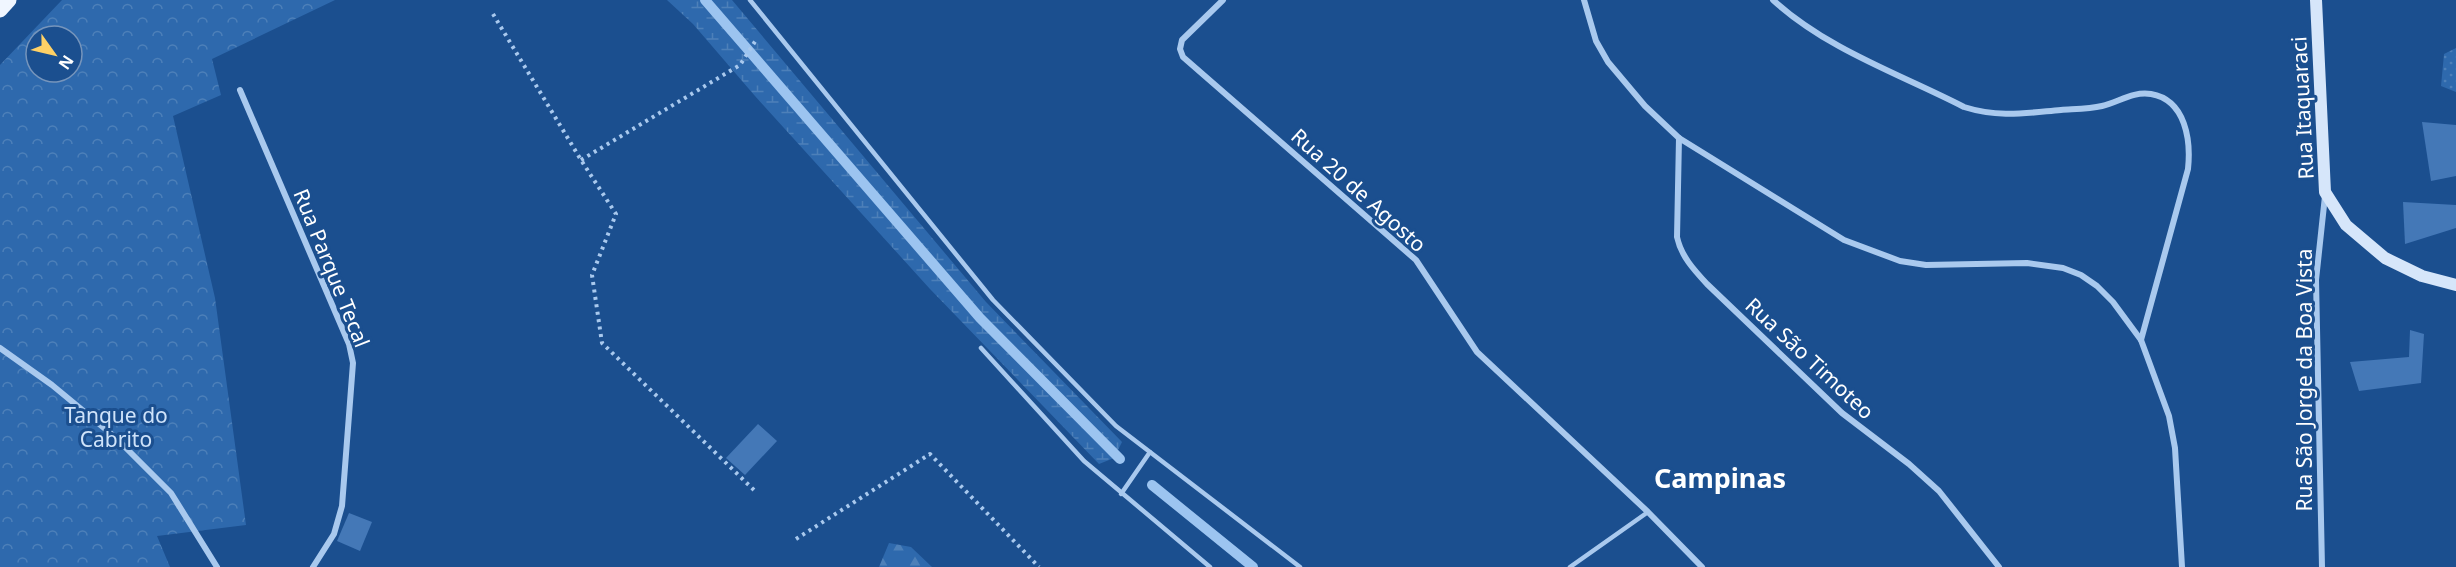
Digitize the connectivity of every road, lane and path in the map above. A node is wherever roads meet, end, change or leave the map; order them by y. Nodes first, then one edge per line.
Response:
1 (9, 0) edge
2 (750, 0) edge
3 (1223, 0) edge
4 (1584, 0) edge
5 (1773, 0) edge
6 (2316, 0) edge
7 (0, 10) edge
8 (493, 14) dead end
9 (757, 38) dead end
10 (240, 90) dead end
11 (1679, 138) junction
12 (581, 160) junction
13 (2325, 192) junction
14 (2456, 285) edge
15 (2141, 340) junction
16 (0, 348) edge
17 (981, 348) dead end
18 (1150, 452) junction
19 (756, 492) dead end
20 (1121, 494) junction
21 (1648, 512) junction
22 (796, 539) dead end
23 (217, 567) edge
24 (313, 567) edge
25 (1038, 567) edge
26 (1210, 567) edge
27 (1300, 567) edge
28 (1570, 567) edge
29 (1702, 567) edge
30 (1999, 567) edge
31 (2182, 567) edge
32 (2322, 567) edge

1 - 7 main road
2 - 18 lane
3 - 21 street, Rua 20 de Agosto
4 - 11 street
5 - 15 street
6 - 13 street, Rua Itaquaraci
8 - 12 path
9 - 12 path
10 - 24 street, Rua Parque Tecal
11 - 15 street
11 - 30 street, Rua São Timoteo
12 - 19 path
13 - 14 street, Rua Itaquaraci
13 - 32 street, Rua São Jorge da Boa Vista
15 - 31 street
16 - 23 street
17 - 20 lane
18 - 20 lane
18 - 27 lane
20 - 26 lane
21 - 28 lane
21 - 29 street, Rua 20 de Agosto
22 - 25 path

